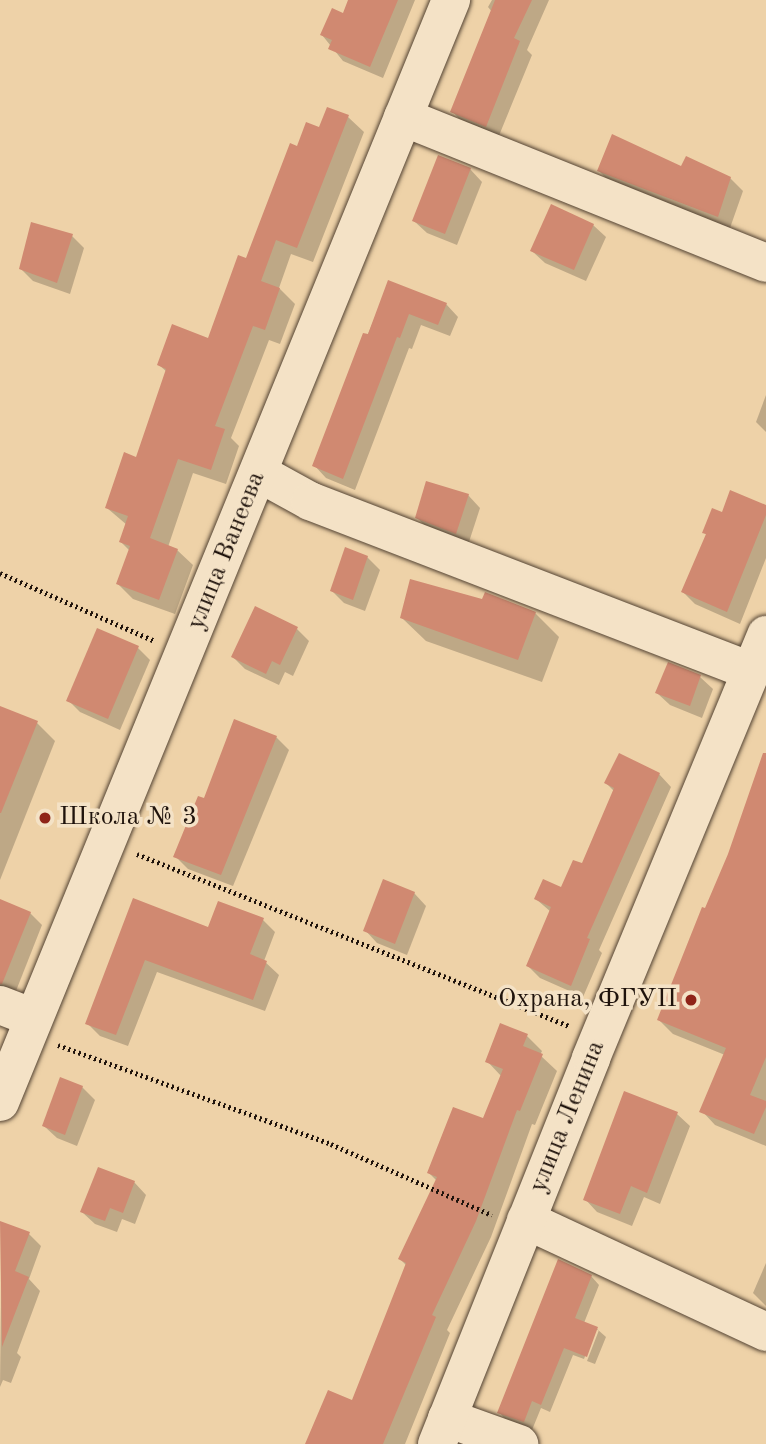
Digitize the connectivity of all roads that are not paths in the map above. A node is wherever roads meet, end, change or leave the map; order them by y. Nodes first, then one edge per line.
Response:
1 (451, 0) edge
2 (403, 117) junction
3 (766, 263) edge
4 (259, 472) junction
5 (766, 635) edge
6 (751, 671) junction
7 (20, 1019) edge
8 (0, 1102) edge
9 (525, 1224) junction
10 (766, 1332) edge
11 (442, 1431) edge
12 (519, 1444) edge

1 - 2 street, улица Ванеева
2 - 3 street
2 - 4 street, улица Ванеева
4 - 6 street
4 - 7 street, улица Ванеева
5 - 6 street, улица Ленина
6 - 9 street, улица Ленина
7 - 8 street, улица Ванеева
9 - 10 street
9 - 11 street, улица Ленина
11 - 12 street

